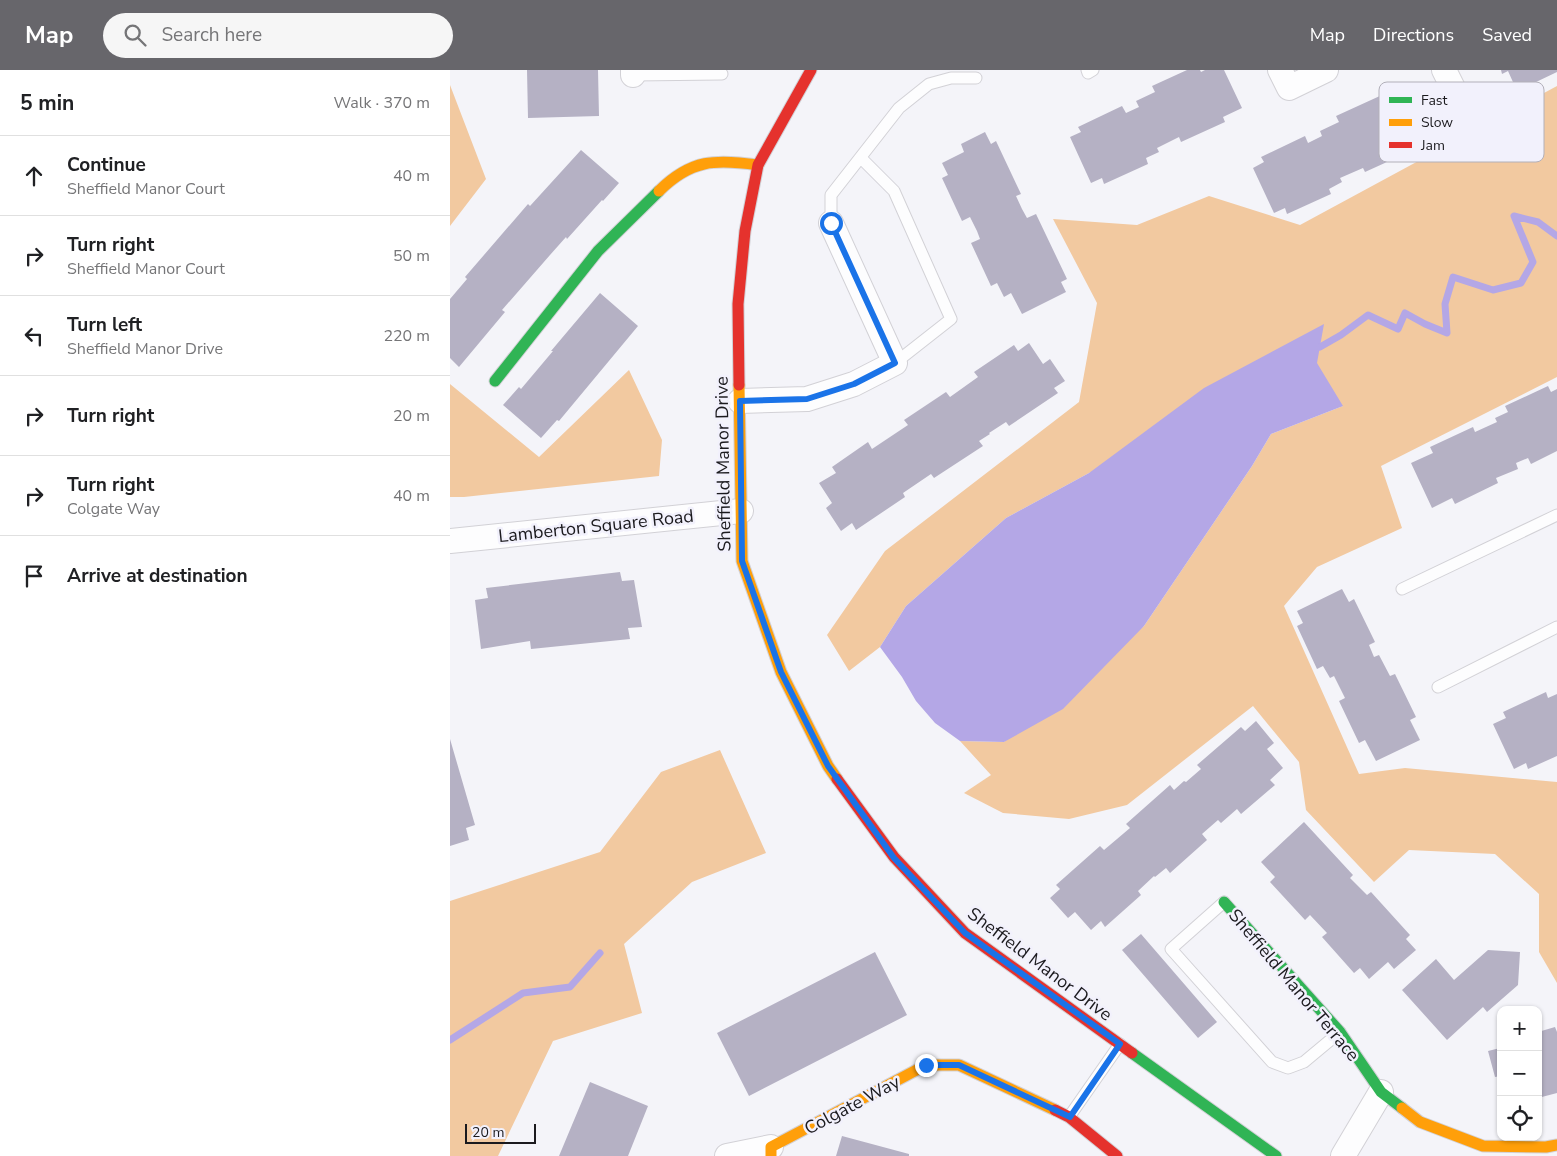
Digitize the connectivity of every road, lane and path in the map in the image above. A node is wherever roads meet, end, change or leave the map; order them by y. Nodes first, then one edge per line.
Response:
1 (811, 70) edge
2 (1087, 70) edge
3 (1094, 70) edge
4 (1280, 70) edge
5 (1326, 70) edge
6 (1444, 70) edge
7 (633, 72) edge
8 (722, 74) dead end
9 (976, 78) dead end
10 (1450, 82) edge
11 (860, 158) junction
12 (758, 165) junction
13 (831, 223) joint
14 (895, 363) junction
15 (495, 381) dead end
16 (740, 401) junction
17 (741, 511) junction
18 (1557, 515) edge
19 (450, 541) edge
20 (1402, 589) dead end
21 (1557, 627) edge
22 (1438, 687) dead end
23 (1224, 902) joint
24 (1340, 1032) junction
25 (1120, 1044) junction
26 (1381, 1092) junction
27 (1070, 1117) junction
28 (1557, 1145) edge
29 (771, 1152) edge
30 (727, 1156) edge
31 (1117, 1156) edge
32 (1276, 1156) edge
33 (1343, 1156) edge

1 - 12 street, Sheffield Manor Drive
2 - 3 lane
4 - 5 street
6 - 10 street
7 - 8 lane
9 - 11 lane
11 - 13 lane
11 - 14 lane
12 - 15 street
12 - 16 street, Sheffield Manor Drive
13 - 14 street
14 - 16 street
16 - 17 street, Sheffield Manor Drive
17 - 19 street, Lamberton Square Road
17 - 25 street, Sheffield Manor Drive
18 - 20 lane
21 - 22 lane
23 - 24 street, Sheffield Manor Terrace
23 - 24 lane
24 - 26 street, Sheffield Manor Terrace
25 - 27 lane
25 - 32 street, Sheffield Manor Drive
26 - 28 street, Sheffield Manor Terrace
26 - 33 street
27 - 29 street, Colgate Way
27 - 31 street, Colgate Way
29 - 30 street, Colgate Way

